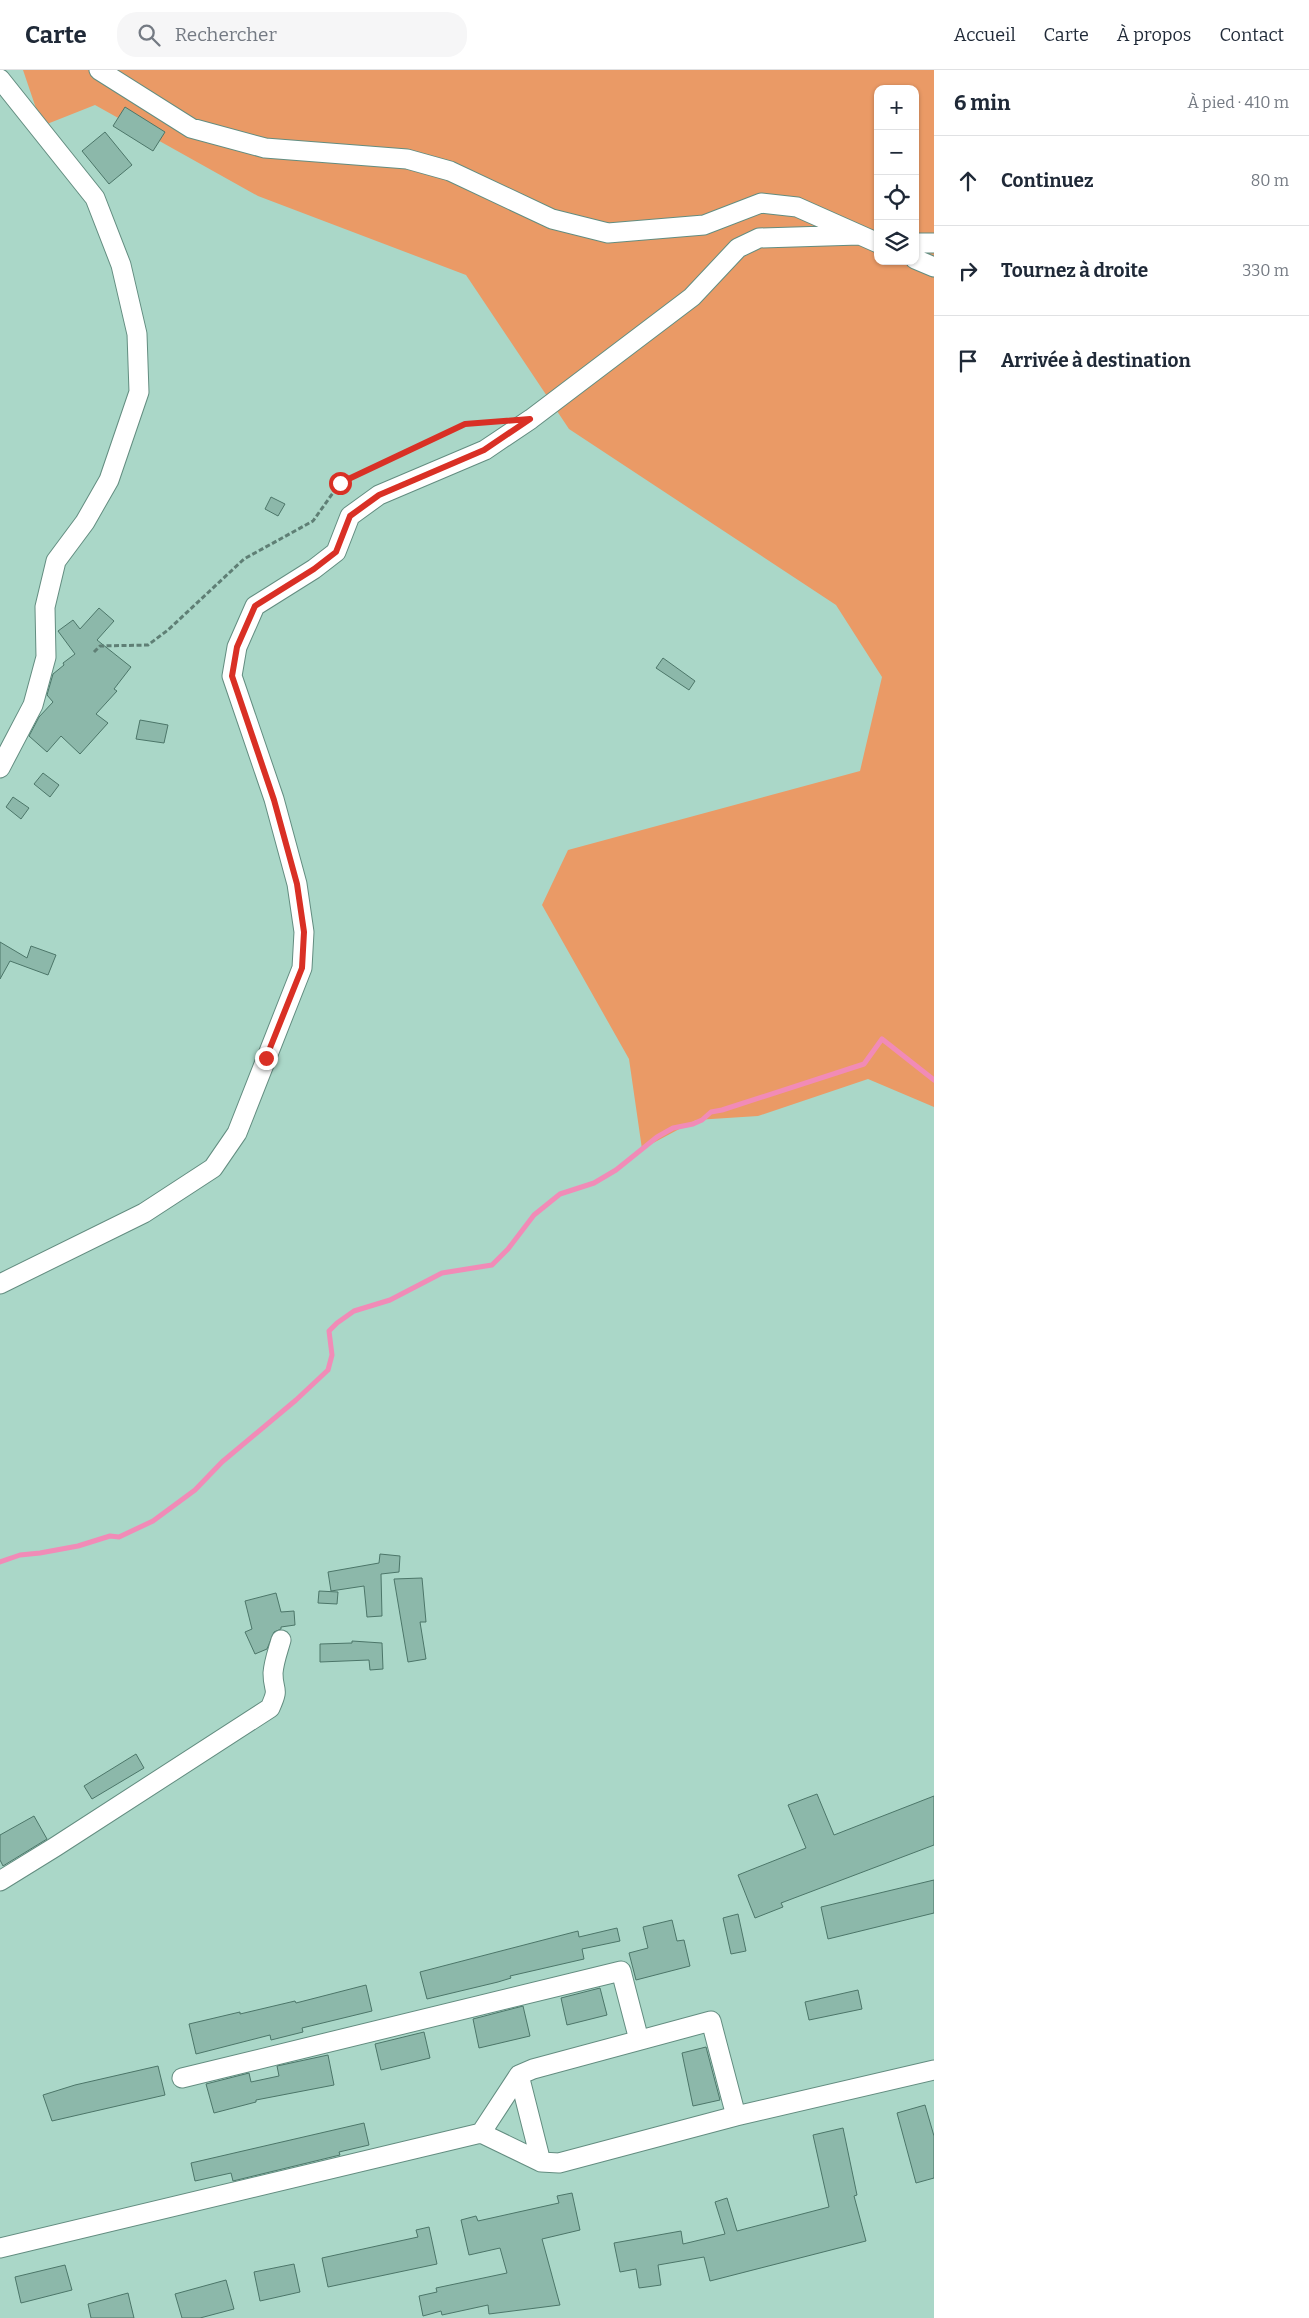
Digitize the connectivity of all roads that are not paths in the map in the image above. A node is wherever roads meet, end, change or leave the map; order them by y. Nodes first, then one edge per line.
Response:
1 (98, 70) edge
2 (0, 78) edge
3 (859, 235) junction
4 (874, 241) edge
5 (919, 243) edge
6 (934, 243) edge
7 (919, 261) edge
8 (934, 267) edge
9 (0, 768) edge
10 (0, 1284) edge
11 (281, 1640) dead end
12 (0, 1880) edge
13 (639, 2040) junction
14 (934, 2070) edge
15 (519, 2075) junction
16 (182, 2078) dead end
17 (736, 2116) junction
18 (481, 2133) junction
19 (541, 2162) junction
20 (0, 2248) edge

1 - 3 street
2 - 9 street
3 - 4 street
3 - 10 street
5 - 6 street
7 - 8 street
11 - 12 street
13 - 15 street
13 - 16 street
13 - 17 street
14 - 17 street
15 - 18 street
15 - 19 street
17 - 19 street
18 - 19 street
18 - 20 street

